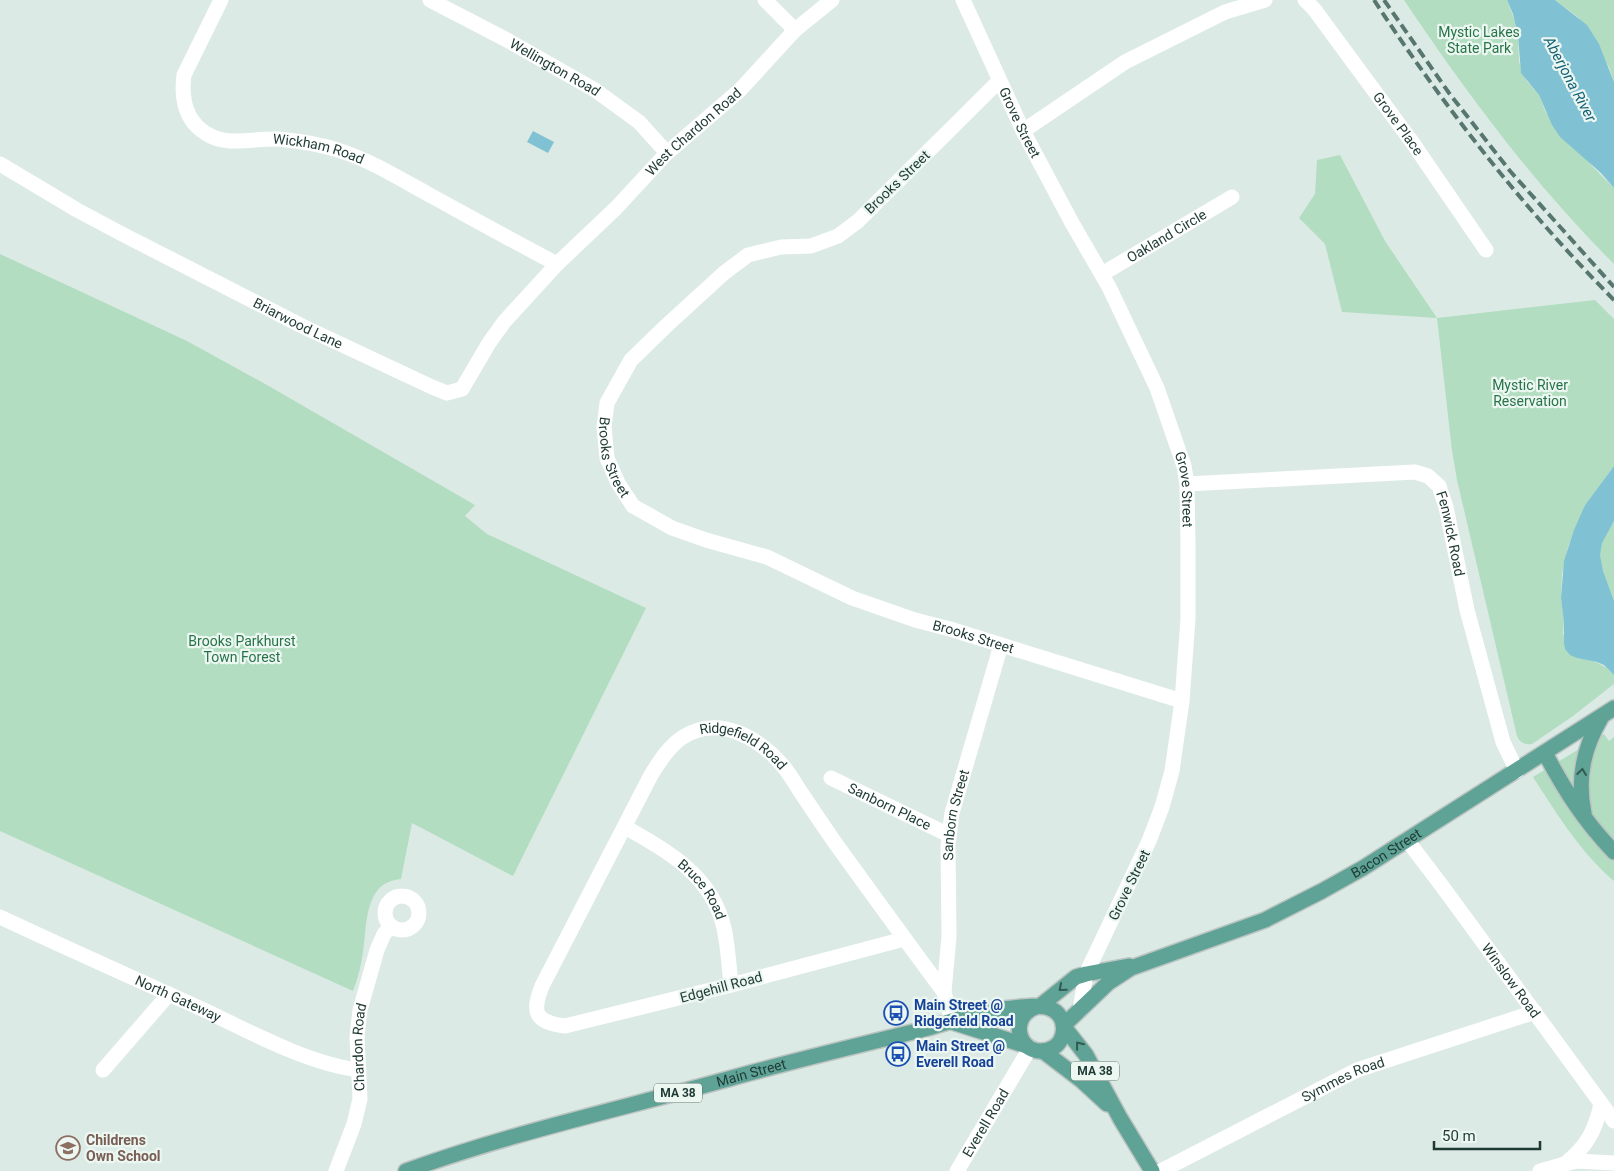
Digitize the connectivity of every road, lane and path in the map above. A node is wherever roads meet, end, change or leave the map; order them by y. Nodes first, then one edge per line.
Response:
1 (221, 0) edge
2 (430, 0) edge
3 (765, 0) edge
4 (832, 0) edge
5 (963, 0) edge
6 (1265, 0) edge
7 (1305, 0) edge
8 (1225, 6) edge
9 (796, 30) junction
10 (999, 81) junction
11 (1023, 131) junction
12 (667, 153) junction
13 (0, 164) edge
14 (1232, 197) dead end
15 (1486, 250) dead end
16 (556, 264) junction
17 (1102, 274) junction
18 (1187, 484) junction
19 (1001, 645) junction
20 (1182, 701) junction
21 (1608, 712) edge
22 (1545, 753) junction
23 (1518, 771) junction
24 (831, 778) dead end
25 (1585, 820) junction
26 (624, 827) junction
27 (949, 835) junction
28 (1408, 840) junction
29 (1614, 852) edge
30 (0, 917) edge
31 (391, 926) dead end
32 (904, 939) junction
33 (1140, 964) junction
34 (1086, 974) junction
35 (731, 985) junction
36 (944, 992) junction
37 (169, 994) junction
38 (1038, 1006) junction
39 (1080, 1010) junction
40 (1535, 1012) junction
41 (539, 1017) joint
42 (952, 1022) junction
43 (1064, 1026) junction
44 (1033, 1048) junction
45 (103, 1070) dead end
46 (359, 1070) junction
47 (1601, 1104) junction
48 (1120, 1118) junction
49 (1614, 1121) edge
50 (1614, 1163) edge
51 (1565, 1164) junction
52 (436, 1166) edge
53 (336, 1171) edge
54 (406, 1171) edge
55 (957, 1171) edge
56 (1152, 1171) edge
57 (1160, 1171) edge
58 (1540, 1171) edge

1 - 16 street, Wickham Road
2 - 12 street, Wellington Road
3 - 9 street
4 - 9 street, West Chardon Road
5 - 10 street, Grove Street
6 - 8 street
7 - 15 street, Grove Place
8 - 11 street
9 - 12 street, West Chardon Road
10 - 11 street, Grove Street
10 - 19 street, Brooks Street
11 - 17 street, Grove Street
12 - 16 street, West Chardon Road
13 - 16 street, Briarwood Lane
14 - 17 street, Oakland Circle
17 - 18 street, Grove Street
18 - 20 street, Grove Street
18 - 23 street, Fenwick Road
19 - 20 street, Brooks Street
19 - 27 street, Sanborn Street
20 - 34 street, Grove Street
21 - 22 main road, Bacon Street
25 -> 21 main road
22 - 23 main road, Bacon Street
22 - 25 main road
23 - 28 main road, Bacon Street
24 - 27 street, Sanborn Place
25 - 29 main road
26 - 32 street, Ridgefield Road
26 - 35 street, Bruce Road
26 - 41 street, Ridgefield Road
27 - 36 street, Sanborn Street
28 - 33 main road, Bacon Street
28 - 40 street, Winslow Road
30 - 37 street, North Gateway
31 - 46 street, Chardon Road
32 - 35 street, Edgehill Road
32 - 36 street, Ridgefield Road
33 - 34 main road, Bacon Street
33 - 39 main road, Bacon Street
34 -> 38 main road, Bacon Street
34 - 39 street, Grove Street
35 - 41 street, Edgehill Road
36 - 42 street, Ridgefield Road
37 - 45 street
37 - 46 street, North Gateway
38 - 42 main road, Main Street / MA 38
38 - 43 main road, MA 38
38 - 44 main road
39 - 43 main road, Bacon Street
40 - 47 street, Winslow Road
40 - 57 street, Symmes Road
42 - 44 main road, MA 38
42 - 52 main road, Main Street / MA 38
43 - 44 main road
48 -> 43 main road, MA 38
44 - 48 main road, MA 38
44 - 55 street, Everell Road
46 - 53 street, Chardon Road
47 - 49 street, Winslow Road
47 - 51 street
48 - 56 main road, MA 38
50 - 51 street
51 - 58 street
52 - 54 main road, Main Street / MA 38

